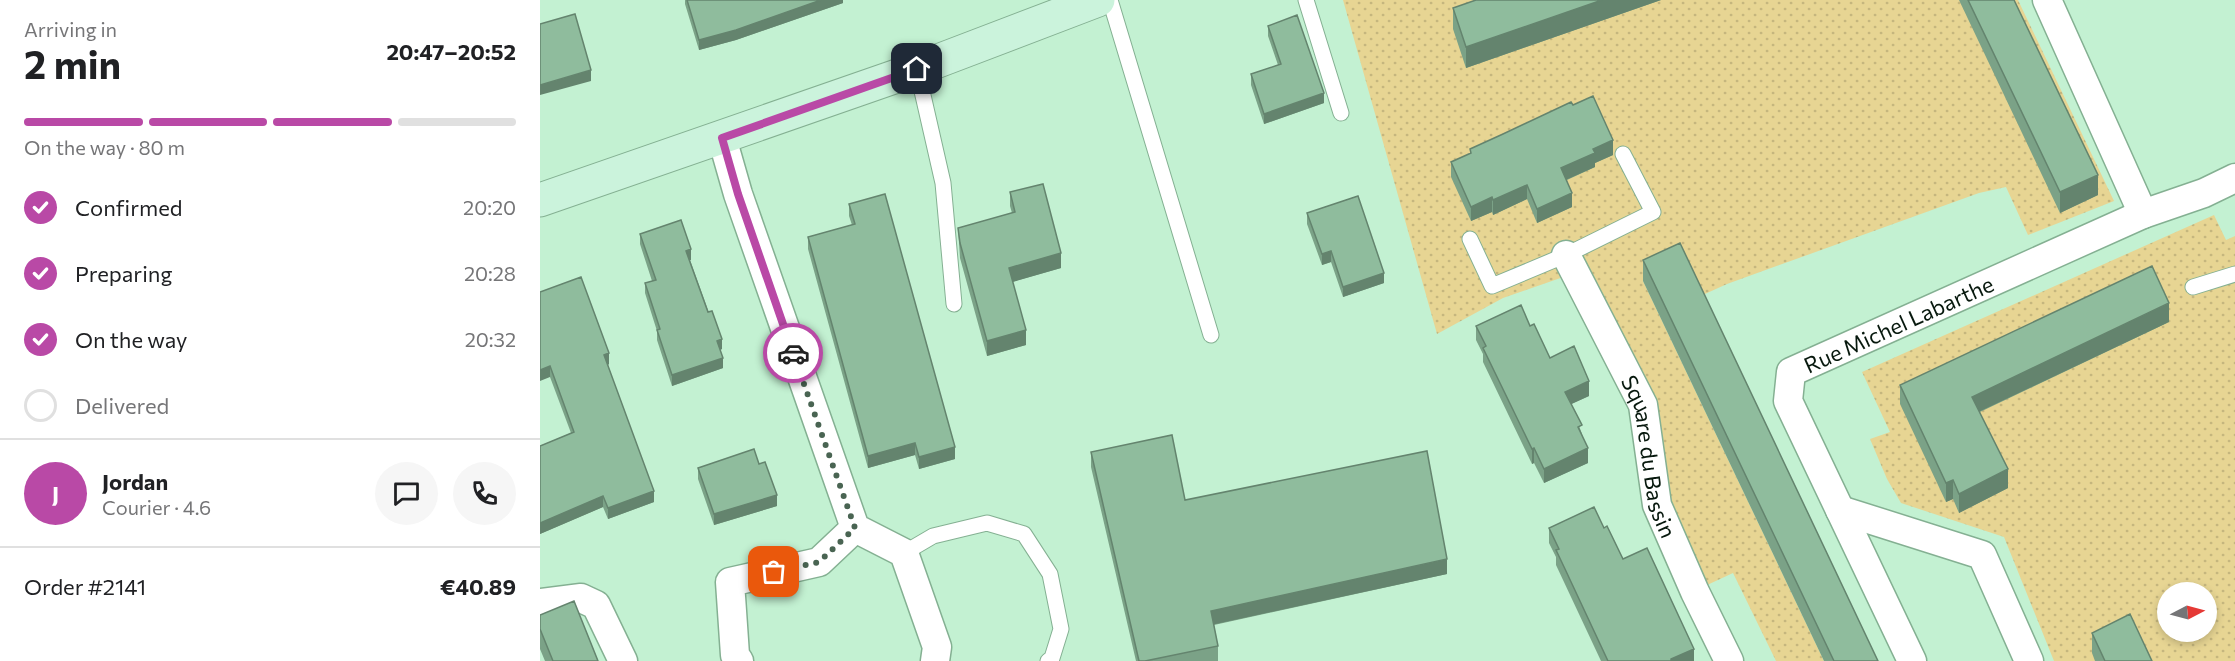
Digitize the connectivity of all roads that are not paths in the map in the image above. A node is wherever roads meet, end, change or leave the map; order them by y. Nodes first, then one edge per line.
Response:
1 (1098, 0) edge
2 (1110, 0) edge
3 (1306, 0) edge
4 (2047, 0) edge
5 (917, 69) junction
6 (1341, 113) dead end
7 (722, 138) junction
8 (1623, 154) dead end
9 (2235, 178) edge
10 (540, 200) edge
11 (2143, 214) junction
12 (1470, 239) dead end
13 (1566, 255) junction
14 (2235, 274) edge
15 (2193, 286) dead end
16 (954, 304) dead end
17 (1211, 335) dead end
18 (1840, 510) junction
19 (855, 528) junction
20 (904, 553) junction
21 (540, 603) edge
22 (623, 661) edge
23 (739, 661) edge
24 (935, 661) edge
25 (1048, 661) edge
26 (1729, 661) edge
27 (1912, 661) edge
28 (2029, 661) edge

1 - 5 main road
2 - 17 lane
3 - 6 lane
4 - 11 street
5 - 7 main road
5 - 16 lane
7 - 10 main road
7 - 19 street
8 - 13 lane
9 - 11 street, Rue Michel Labarthe
11 - 18 street, Rue Michel Labarthe
12 - 13 lane
13 - 26 street, Square du Bassin
14 - 15 lane
18 - 27 street, Rue Michel Labarthe
18 - 28 street
19 - 20 street
19 - 23 street
20 - 24 street
20 - 25 lane
21 - 22 street

